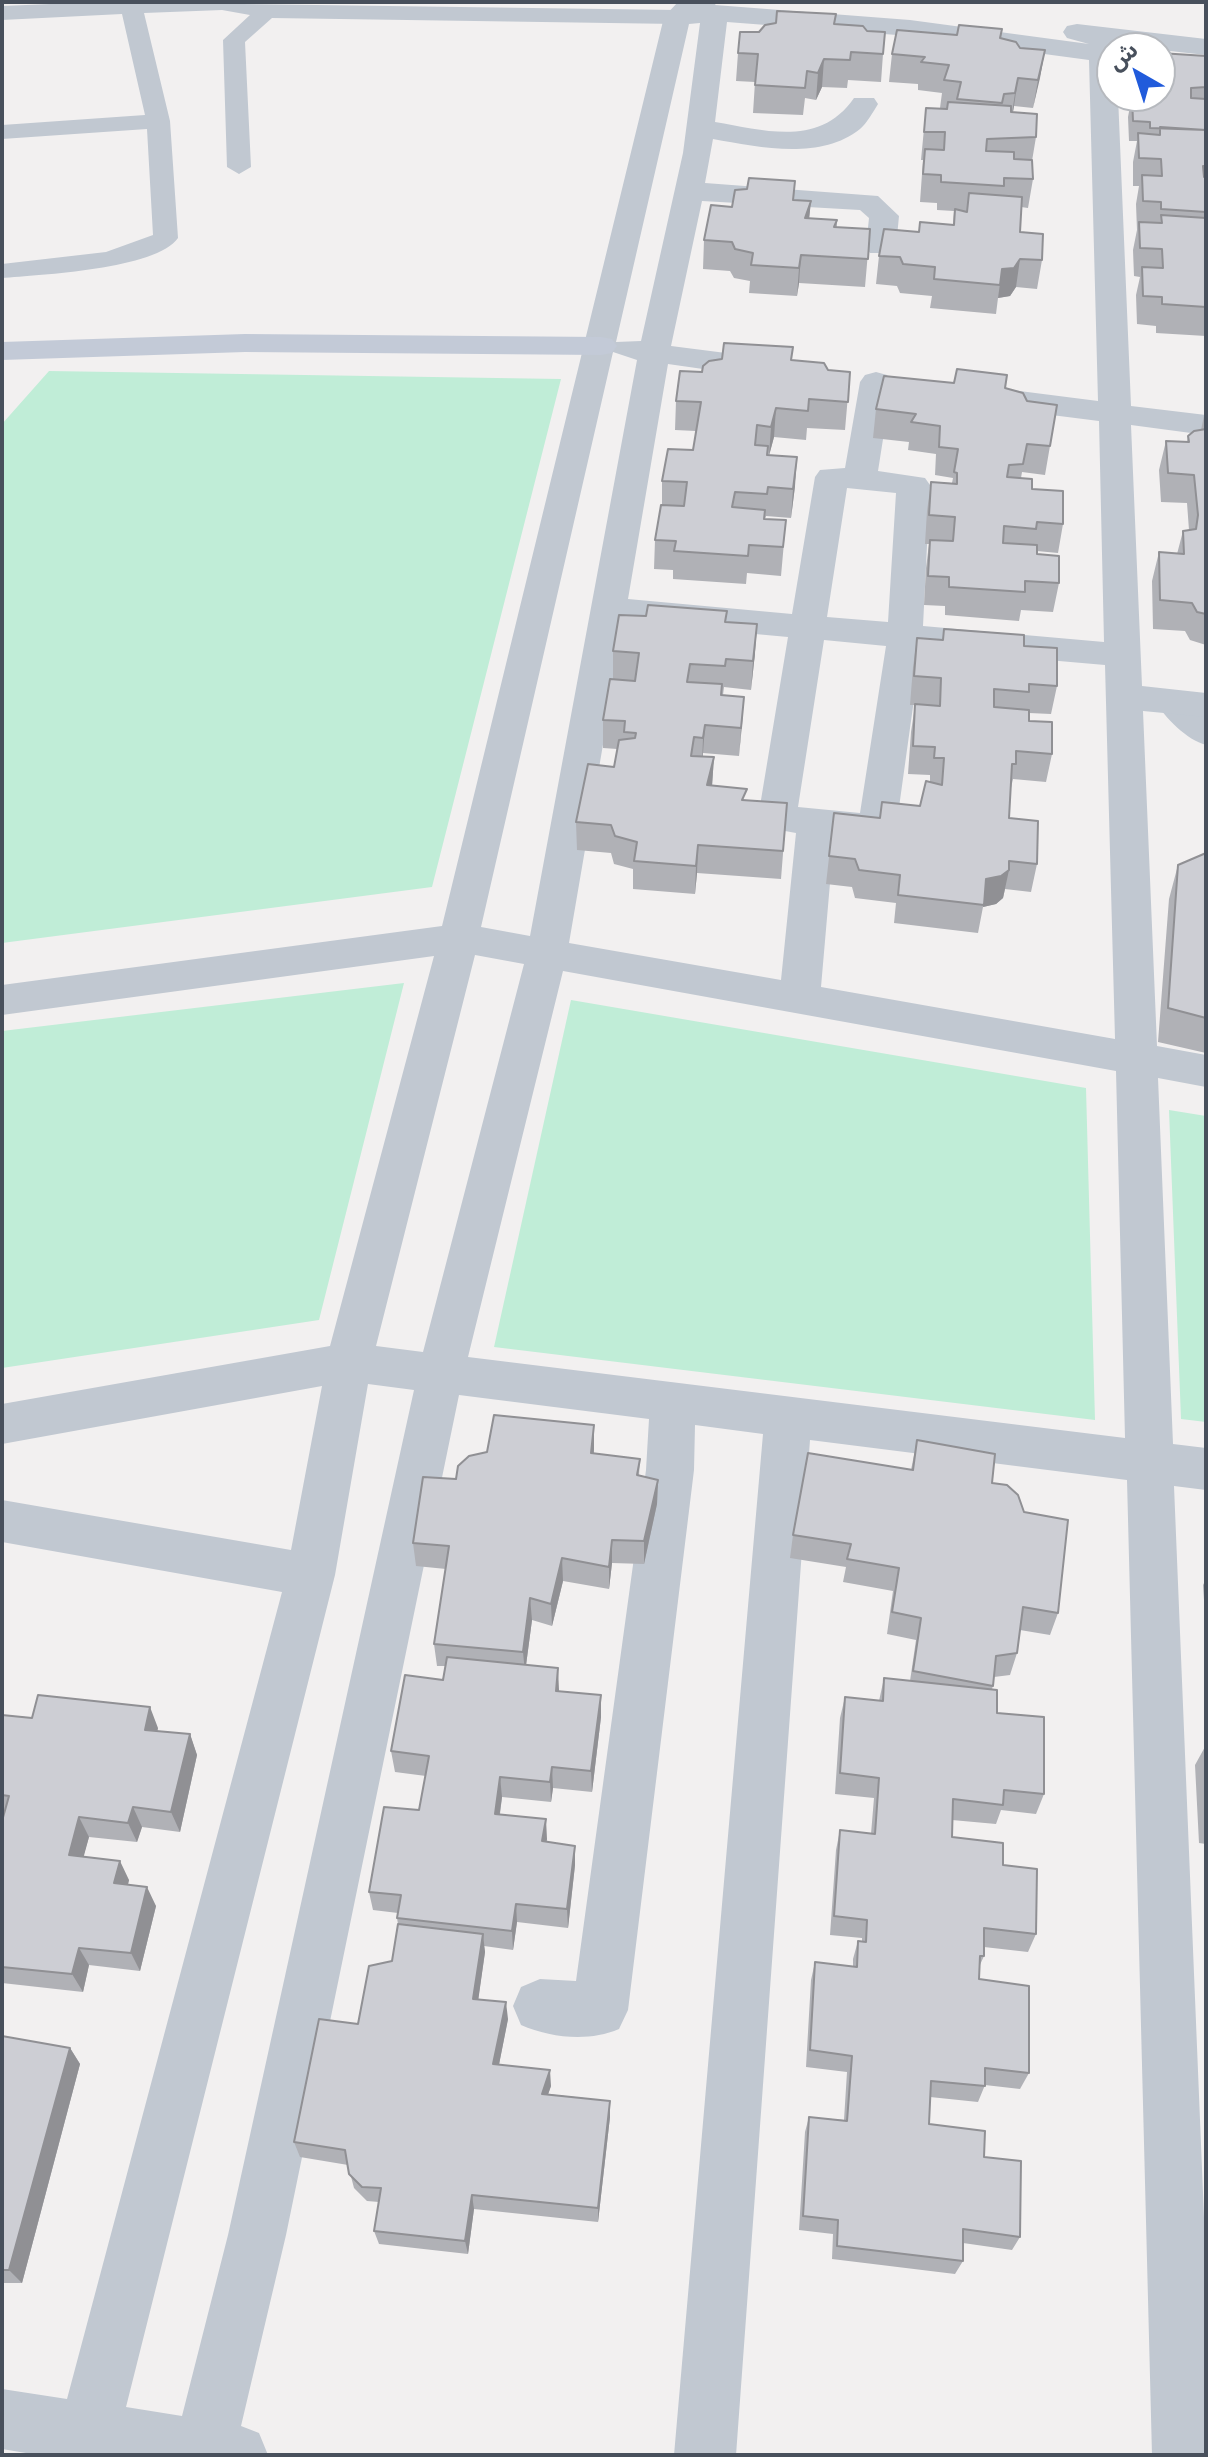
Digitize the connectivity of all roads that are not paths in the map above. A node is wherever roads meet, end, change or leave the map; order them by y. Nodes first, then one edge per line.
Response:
1 (816, 2) edge
2 (131, 5) junction
3 (267, 6) edge
4 (401, 8) edge
5 (679, 10) edge
6 (2, 13) edge
7 (1096, 46) edge
8 (1096, 47) edge
9 (1176, 47) edge
10 (1206, 47) edge
11 (1176, 62) edge
12 (1206, 65) edge
13 (864, 104) dead end
14 (1107, 112) edge
15 (158, 121) junction
16 (2, 132) edge
17 (851, 154) dead end
18 (695, 157) junction
19 (239, 167) dead end
20 (881, 247) edge
21 (2, 271) edge
22 (601, 346) junction
23 (2, 351) edge
24 (654, 353) junction
25 (802, 372) edge
26 (877, 382) dead end
27 (971, 395) edge
28 (1113, 413) junction
29 (1206, 425) edge
30 (860, 479) junction
31 (608, 609) junction
32 (807, 627) junction
33 (905, 635) junction
34 (1123, 676) junction
35 (1170, 701) junction
36 (1206, 705) edge
37 (1206, 735) edge
38 (816, 822) junction
39 (459, 938) junction
40 (547, 954) junction
41 (800, 999) junction
42 (2, 1000) edge
43 (1137, 1059) junction
44 (1206, 1071) edge
45 (349, 1362) junction
46 (441, 1373) junction
47 (673, 1402) junction
48 (788, 1416) junction
49 (2, 1424) edge
50 (1150, 1462) junction
51 (1206, 1469) edge
52 (2, 1521) edge
53 (311, 1575) junction
54 (540, 2006) dead end
55 (2, 2419) edge
56 (86, 2444) edge
57 (214, 2453) edge
58 (705, 2455) edge
59 (1183, 2455) edge

1 - 7 street
2 - 3 lane
2 - 6 lane
2 - 15 lane
3 - 4 lane
3 - 19 lane
4 - 5 lane
5 - 8 street
5 - 18 street
5 - 22 street
9 - 10 street
11 - 12 street
13 - 18 street
14 - 28 street
15 - 16 lane
15 - 21 lane
17 - 18 street
18 - 20 street
18 - 24 street
22 - 23 street
22 - 24 street
22 - 39 street
24 - 25 street
24 - 31 street
26 - 30 street
27 - 28 street
28 - 29 street
28 - 34 street
30 - 32 street
30 - 33 street
31 - 32 street
31 - 40 street
32 - 33 street
32 - 38 street
33 - 34 street
33 - 38 street
34 - 35 street
34 - 43 street
35 - 36 street
35 - 37 lane
38 - 41 street
39 - 40 street
39 - 42 street
39 - 45 street
40 - 41 street
40 - 46 street
41 - 43 street
43 - 44 street
43 - 50 street
45 - 46 street
45 - 49 street
45 - 53 street
46 - 47 street
46 - 57 street
47 - 48 street
47 - 54 street
48 - 50 street
48 - 58 street
50 - 51 street
50 - 59 street
52 - 53 street
53 - 56 street
55 - 56 street
56 - 57 street

